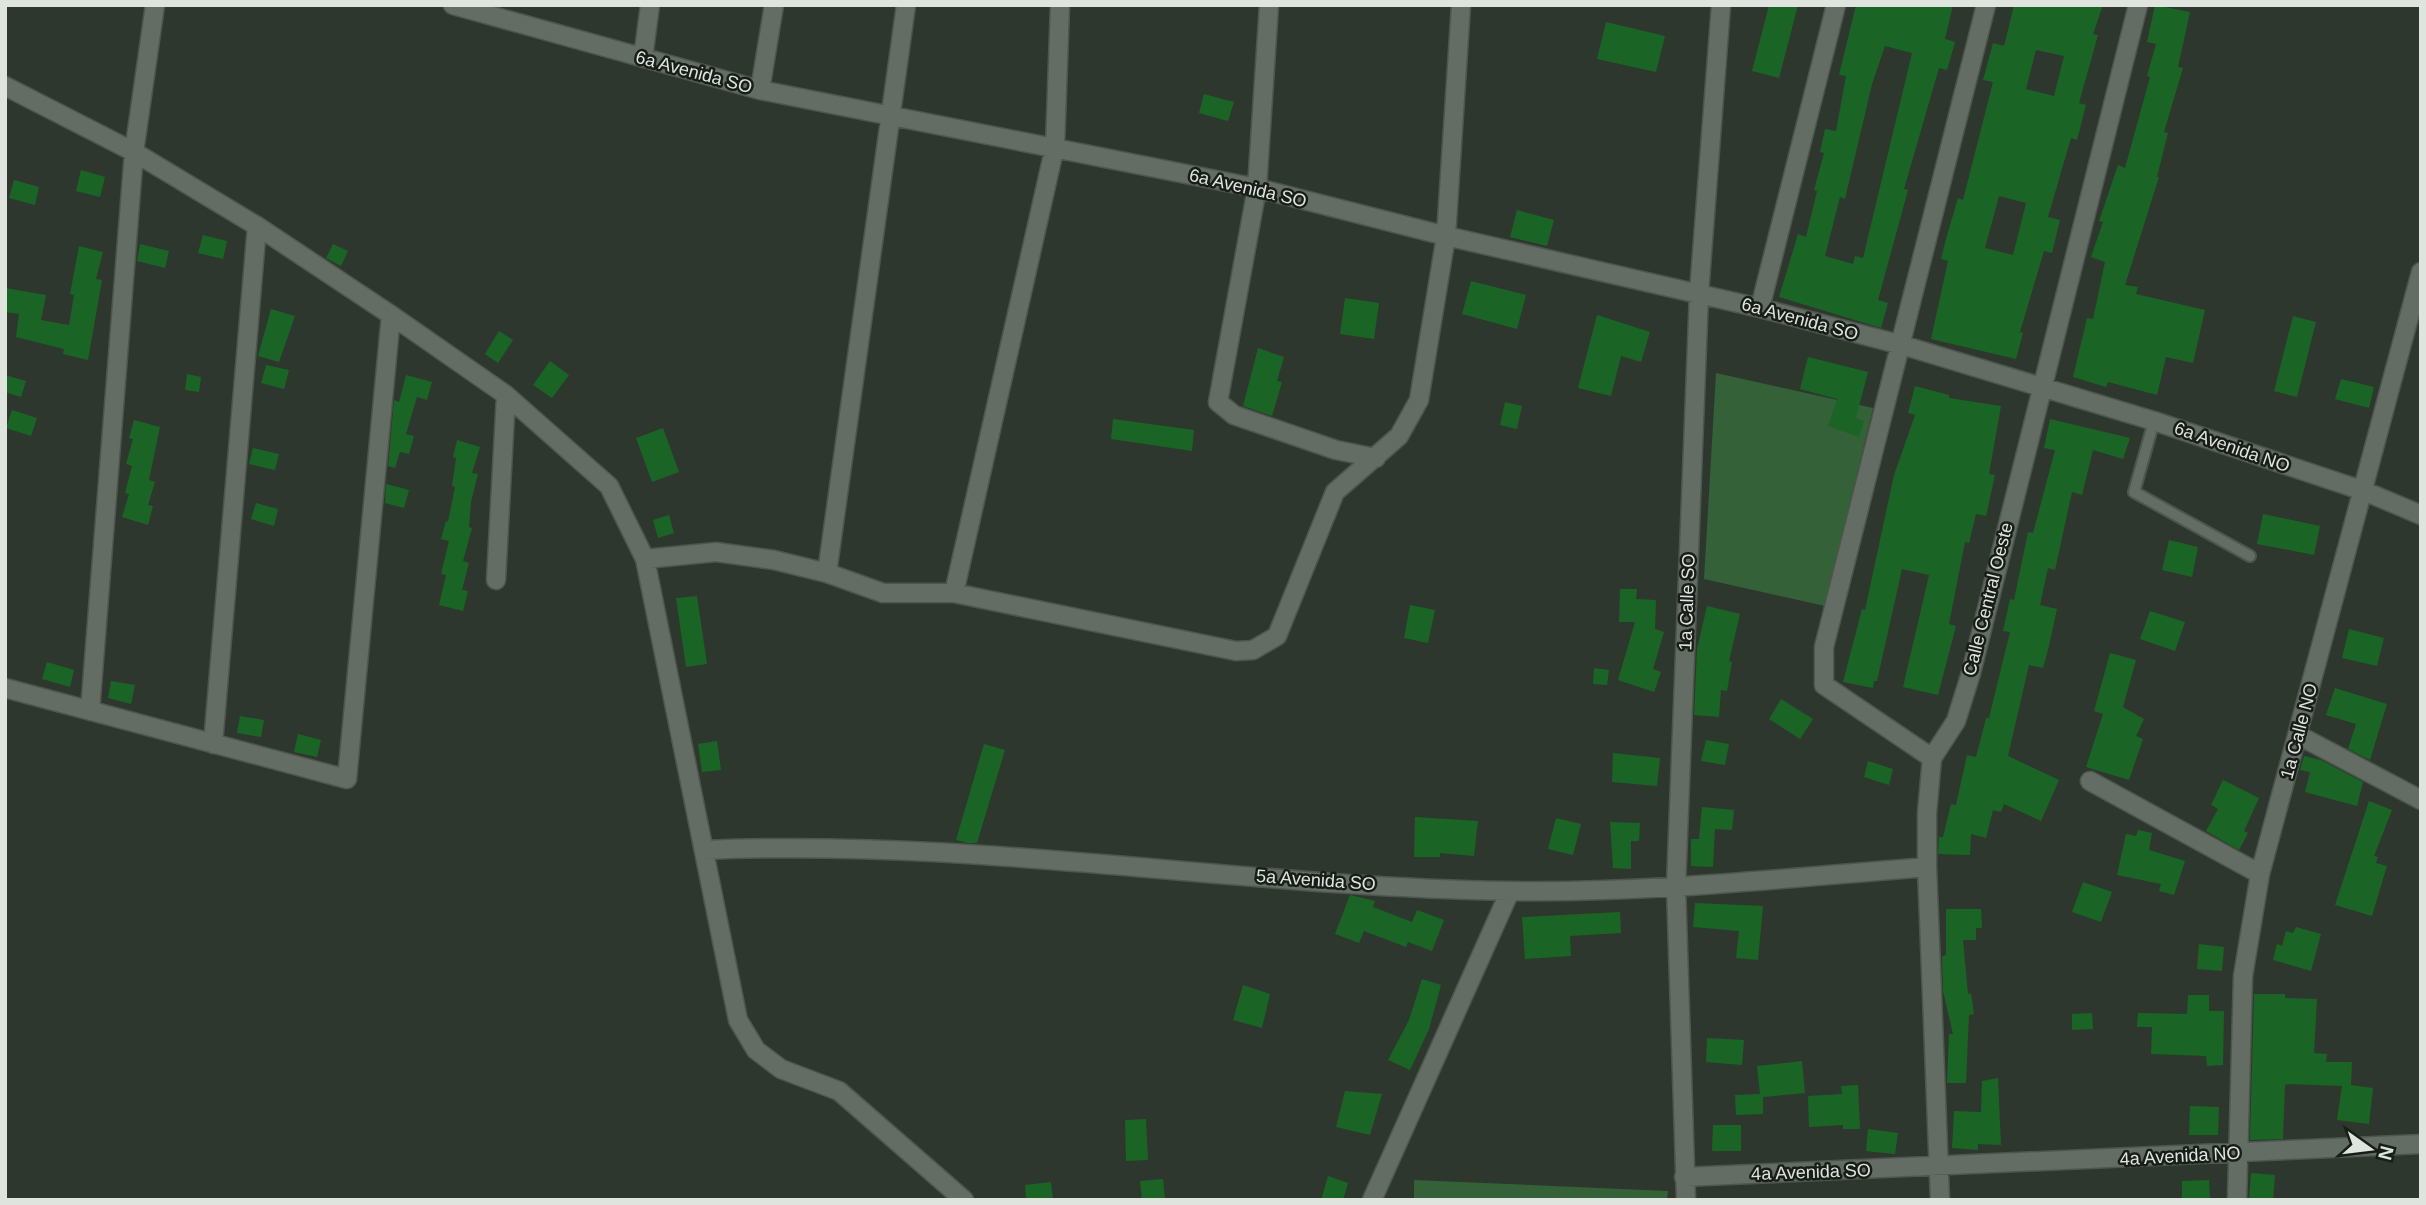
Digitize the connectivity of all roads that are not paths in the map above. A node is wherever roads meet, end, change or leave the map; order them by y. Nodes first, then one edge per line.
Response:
1 (155, 5) edge
2 (453, 5) edge
3 (650, 5) edge
4 (774, 5) edge
5 (906, 5) edge
6 (1060, 5) edge
7 (1269, 5) edge
8 (1461, 5) edge
9 (1721, 5) edge
10 (1836, 5) edge
11 (1986, 5) edge
12 (2138, 5) edge
13 (643, 58) junction
14 (5, 86) edge
15 (760, 90) junction
16 (890, 115) junction
17 (1055, 146) junction
18 (134, 152) junction
19 (1257, 188) junction
20 (257, 226) junction
21 (1446, 236) junction
22 (2421, 272) edge
23 (1699, 293) junction
24 (1760, 308) junction
25 (391, 315) junction
26 (1902, 345) junction
27 (2041, 386) junction
28 (506, 395) junction
29 (2154, 421) junction
30 (1376, 458) junction
31 (2364, 491) junction
32 (2421, 515) edge
33 (2250, 556) dead end
34 (645, 559) junction
35 (827, 573) junction
36 (496, 580) dead end
37 (954, 593) junction
38 (5, 688) edge
39 (90, 711) junction
40 (2298, 735) junction
41 (213, 744) junction
42 (1932, 758) junction
43 (2090, 781) dead end
44 (2421, 800) edge
45 (706, 850) junction
46 (1927, 867) junction
47 (2260, 874) junction
48 (1676, 886) junction
49 (1510, 891) junction
50 (2421, 1144) edge
51 (2236, 1154) junction
52 (1938, 1167) junction
53 (1684, 1177) junction
54 (964, 1200) edge
55 (1372, 1200) edge
56 (1686, 1200) edge
57 (1940, 1200) edge
58 (2237, 1200) edge

1 - 18 street
2 - 13 street, 6a Avenida SO
3 - 13 street
4 - 15 street
5 - 16 street
6 - 17 street
7 - 19 street
8 - 21 street
9 - 23 street, 1a Calle SO
10 - 24 street
11 - 26 street
12 - 27 street, Calle Central Oeste
13 - 15 street, 6a Avenida SO
14 - 18 street
15 - 16 street, 6a Avenida SO
16 - 17 street, 6a Avenida SO
16 - 35 street
17 - 19 street, 6a Avenida SO
17 - 37 street
18 - 20 street
18 - 39 street
19 - 21 street, 6a Avenida SO
19 - 30 street
20 - 25 street
20 - 41 street
21 - 23 street, 6a Avenida SO
21 - 30 street
22 - 31 street, 1a Calle NO
23 - 24 street, 6a Avenida SO
23 - 48 street, 1a Calle SO
24 - 26 street, 6a Avenida SO
25 - 28 street
25 - 41 street
26 - 27 street, 6a Avenida SO
26 - 42 street
27 - 29 street, 6a Avenida NO
27 - 42 street, Calle Central Oeste
28 - 34 street
28 - 36 street
29 - 31 street, 6a Avenida NO
29 - 33 lane
30 - 37 street
31 - 32 street, 6a Avenida NO
31 - 40 street, 1a Calle NO
34 - 35 street
34 - 45 street
35 - 37 street
38 - 39 street
39 - 41 street
40 - 44 street
40 - 47 street, 1a Calle NO
42 - 46 street, Calle Central Oeste
43 - 47 street
45 - 49 street, 5a Avenida SO
45 - 54 street
46 - 48 street, 5a Avenida SO
46 - 52 street, Calle Central Oeste
47 - 51 street, 1a Calle NO
48 - 49 street, 5a Avenida SO
48 - 53 street, 1a Calle SO
49 - 55 street
50 - 51 street, 4a Avenida NO
51 - 52 street, 4a Avenida NO
51 - 58 street, 1a Calle NO
52 - 53 street, 4a Avenida SO
52 - 57 street, Calle Central Oeste
53 - 56 street, 1a Calle SO

